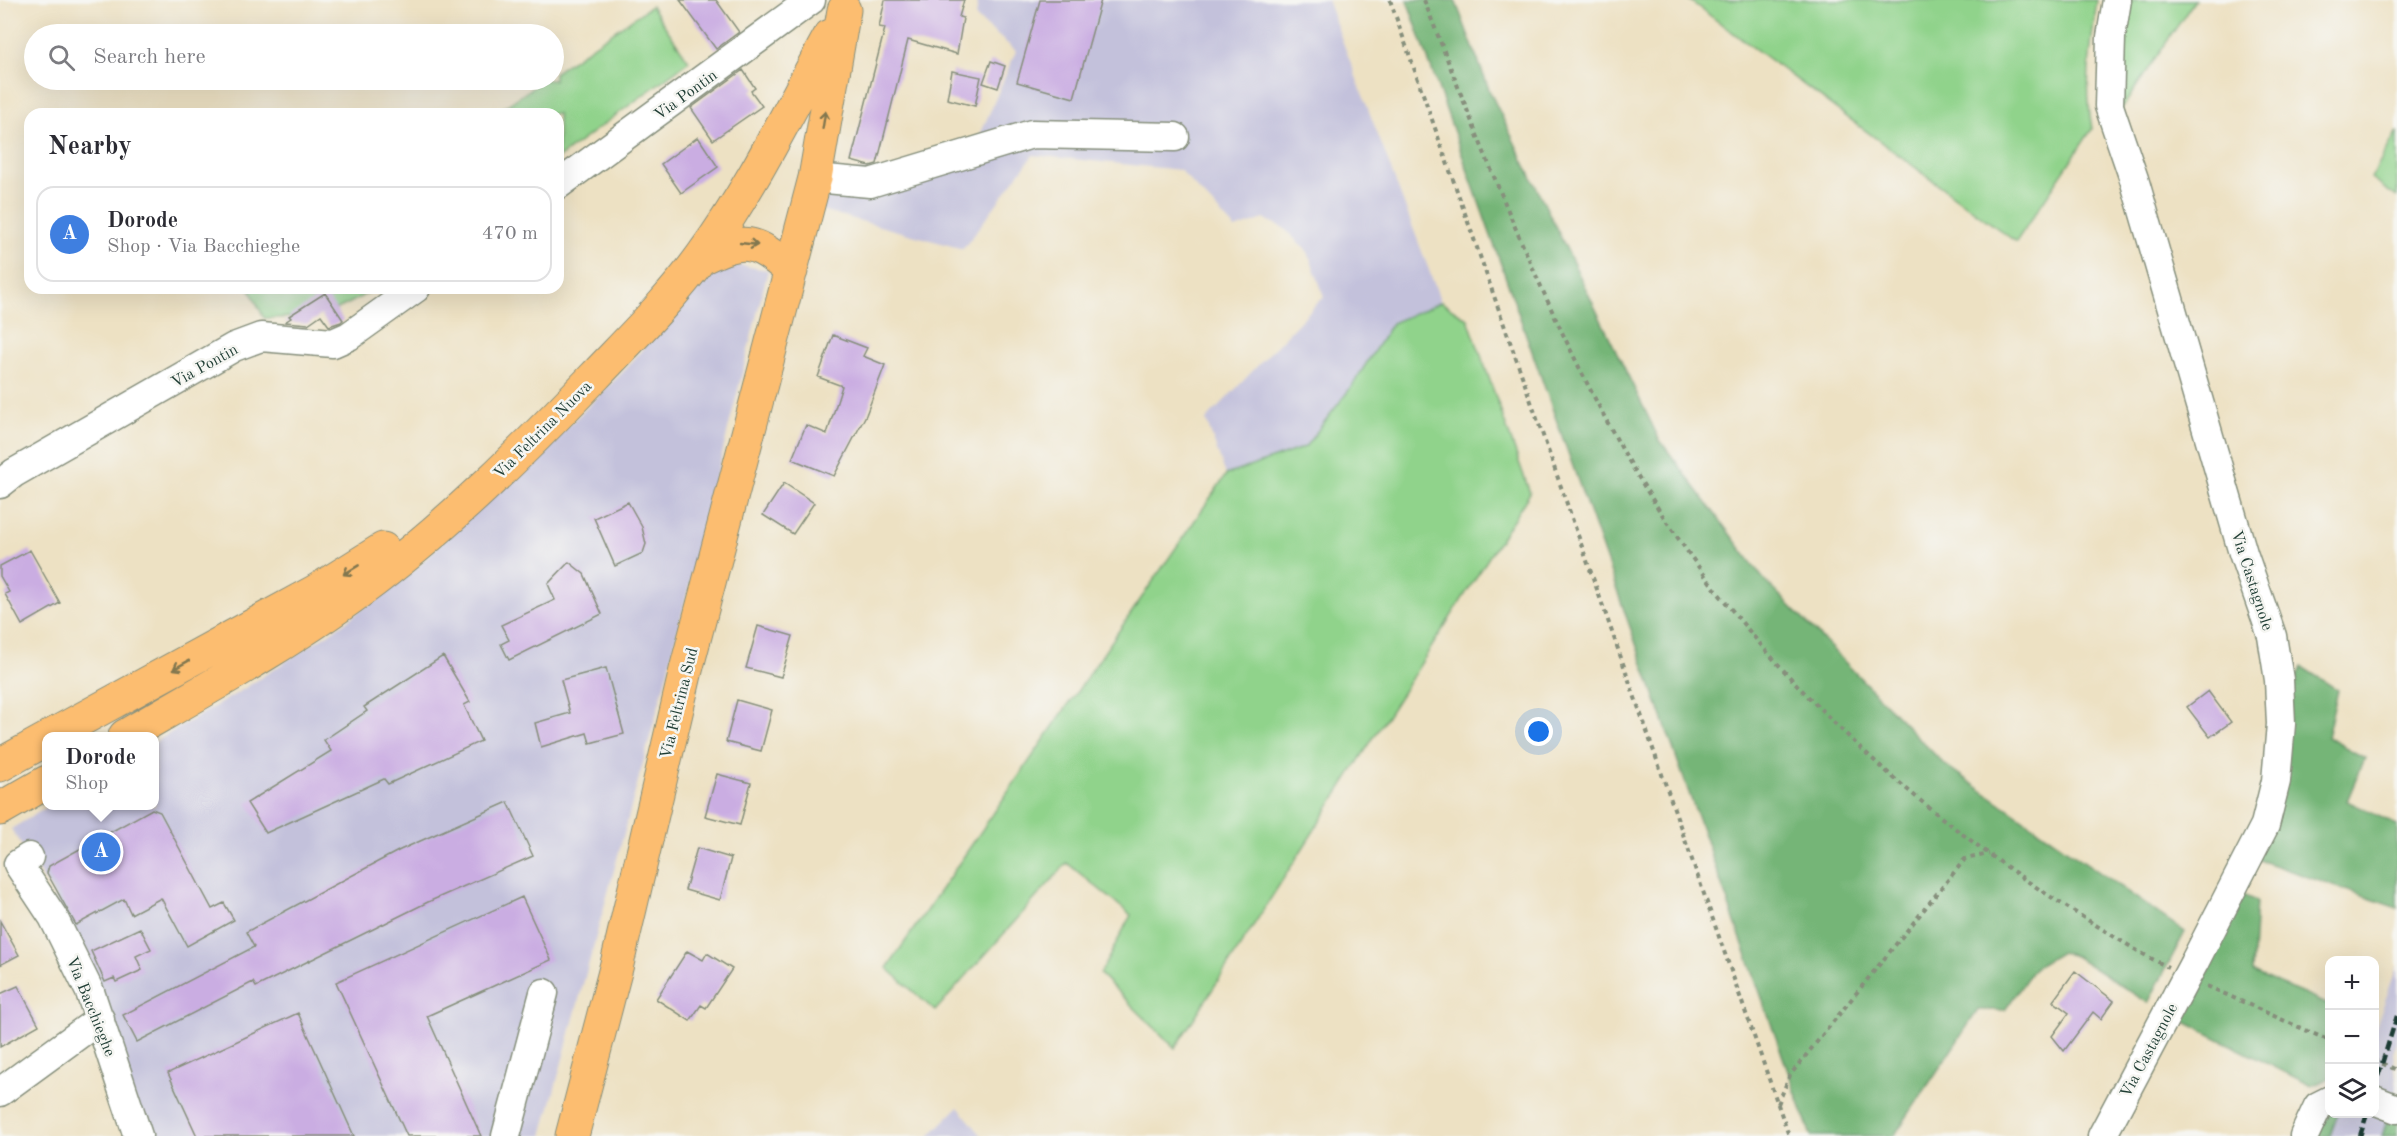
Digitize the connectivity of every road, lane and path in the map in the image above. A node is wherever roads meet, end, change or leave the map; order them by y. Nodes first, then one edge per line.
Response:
1 (811, 0) edge
2 (1390, 0) edge
3 (1424, 0) edge
4 (2117, 0) edge
5 (846, 5) edge
6 (1175, 137) dead end
7 (815, 178) junction
8 (564, 181) edge
9 (701, 258) junction
10 (790, 271) junction
11 (408, 294) edge
12 (520, 453) junction
13 (0, 484) edge
14 (58, 732) edge
15 (132, 732) edge
16 (42, 742) edge
17 (0, 765) edge
18 (42, 785) edge
19 (0, 809) edge
20 (1989, 854) junction
21 (29, 857) dead end
22 (2188, 978) junction
23 (544, 993) dead end
24 (100, 1020) junction
25 (2325, 1039) edge
26 (2379, 1062) edge
27 (2397, 1070) edge
28 (0, 1092) edge
29 (2325, 1102) edge
30 (2379, 1102) edge
31 (1778, 1105) junction
32 (2397, 1110) edge
33 (138, 1136) edge
34 (506, 1136) edge
35 (572, 1136) edge
36 (1789, 1136) edge
37 (2102, 1136) edge
38 (2304, 1136) edge

1 - 8 street, Via Pontin
2 - 31 path
3 - 20 path
4 - 22 street, Via Castagnole
7 -> 5 main road, Via Feltrina Sud
5 - 9 main road, Via Feltrina Nuova
6 - 7 street
7 - 10 main road, Via Feltrina Sud
9 -> 10 main road
9 - 12 main road, Via Feltrina Nuova
10 - 35 main road, Via Feltrina Sud
11 - 13 street, Via Pontin
12 -> 14 main road
12 - 15 main road, Via Feltrina Nuova
16 - 17 main road
18 - 19 main road
20 - 22 path
20 - 31 path
21 - 24 street, Via Bacchieghe
22 - 25 path
22 - 37 street, Via Castagnole
23 - 34 street
24 - 28 street
24 - 33 street, Via Bacchieghe
26 - 27 path
29 - 38 street
30 - 32 street
31 - 36 path

